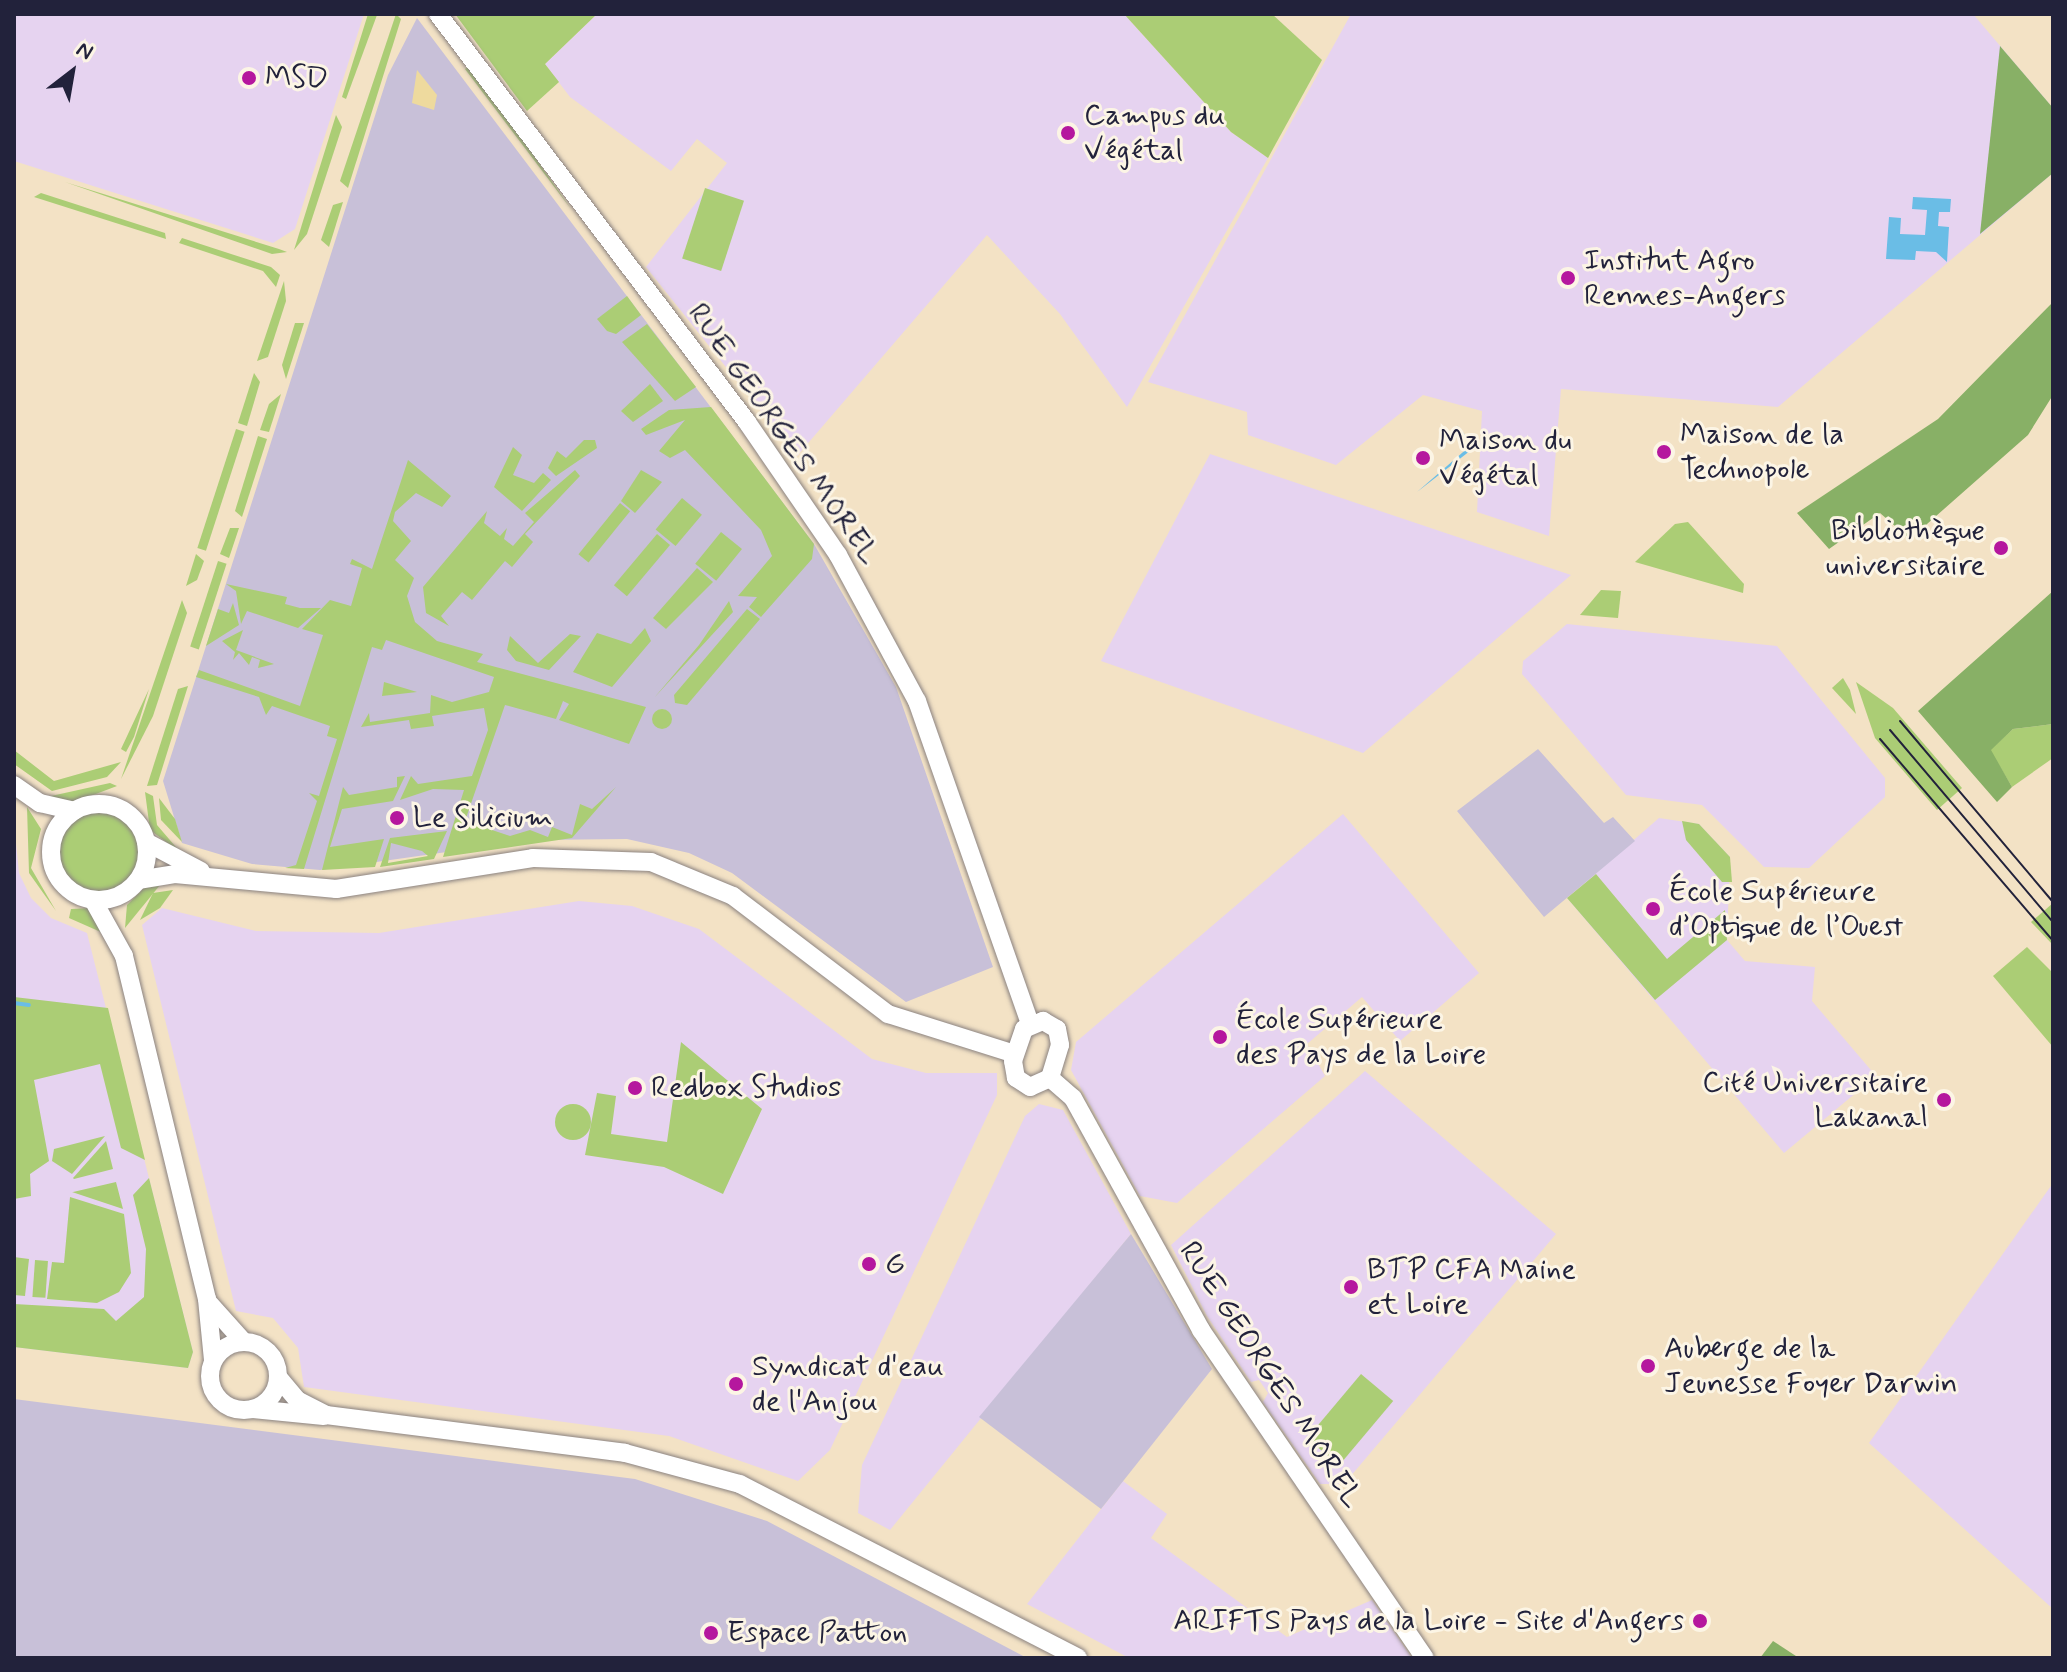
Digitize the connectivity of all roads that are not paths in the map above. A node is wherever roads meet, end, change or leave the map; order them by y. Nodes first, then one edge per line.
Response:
1 (438, 14) edge
2 (22, 791) edge
3 (74, 811) junction
4 (53, 838) junction
5 (146, 842) junction
6 (214, 877) junction
7 (132, 886) junction
8 (93, 900) junction
9 (124, 956) junction
10 (1030, 1023) junction
11 (1015, 1054) junction
12 (1050, 1078) junction
13 (207, 1299) junction
14 (243, 1341) junction
15 (213, 1360) junction
16 (278, 1377) junction
17 (253, 1409) junction
18 (326, 1415) junction
19 (1078, 1658) edge
20 (1425, 1658) edge

1 - 10 street, RUE GEORGES MOREL
2 - 3 street
2 - 4 street
3 - 4 street
3 - 5 street
4 - 8 street
5 - 6 street
5 - 7 street
6 - 7 street
6 - 11 street
7 - 8 street
7 - 9 street
8 - 9 street
9 - 13 street
10 - 11 street
10 - 12 street
11 - 12 street
12 - 20 street, RUE GEORGES MOREL
13 - 14 street
13 - 15 street
14 - 15 street
14 - 16 street
15 - 17 street
16 - 17 street
16 - 18 street
17 - 18 street
18 - 19 street

